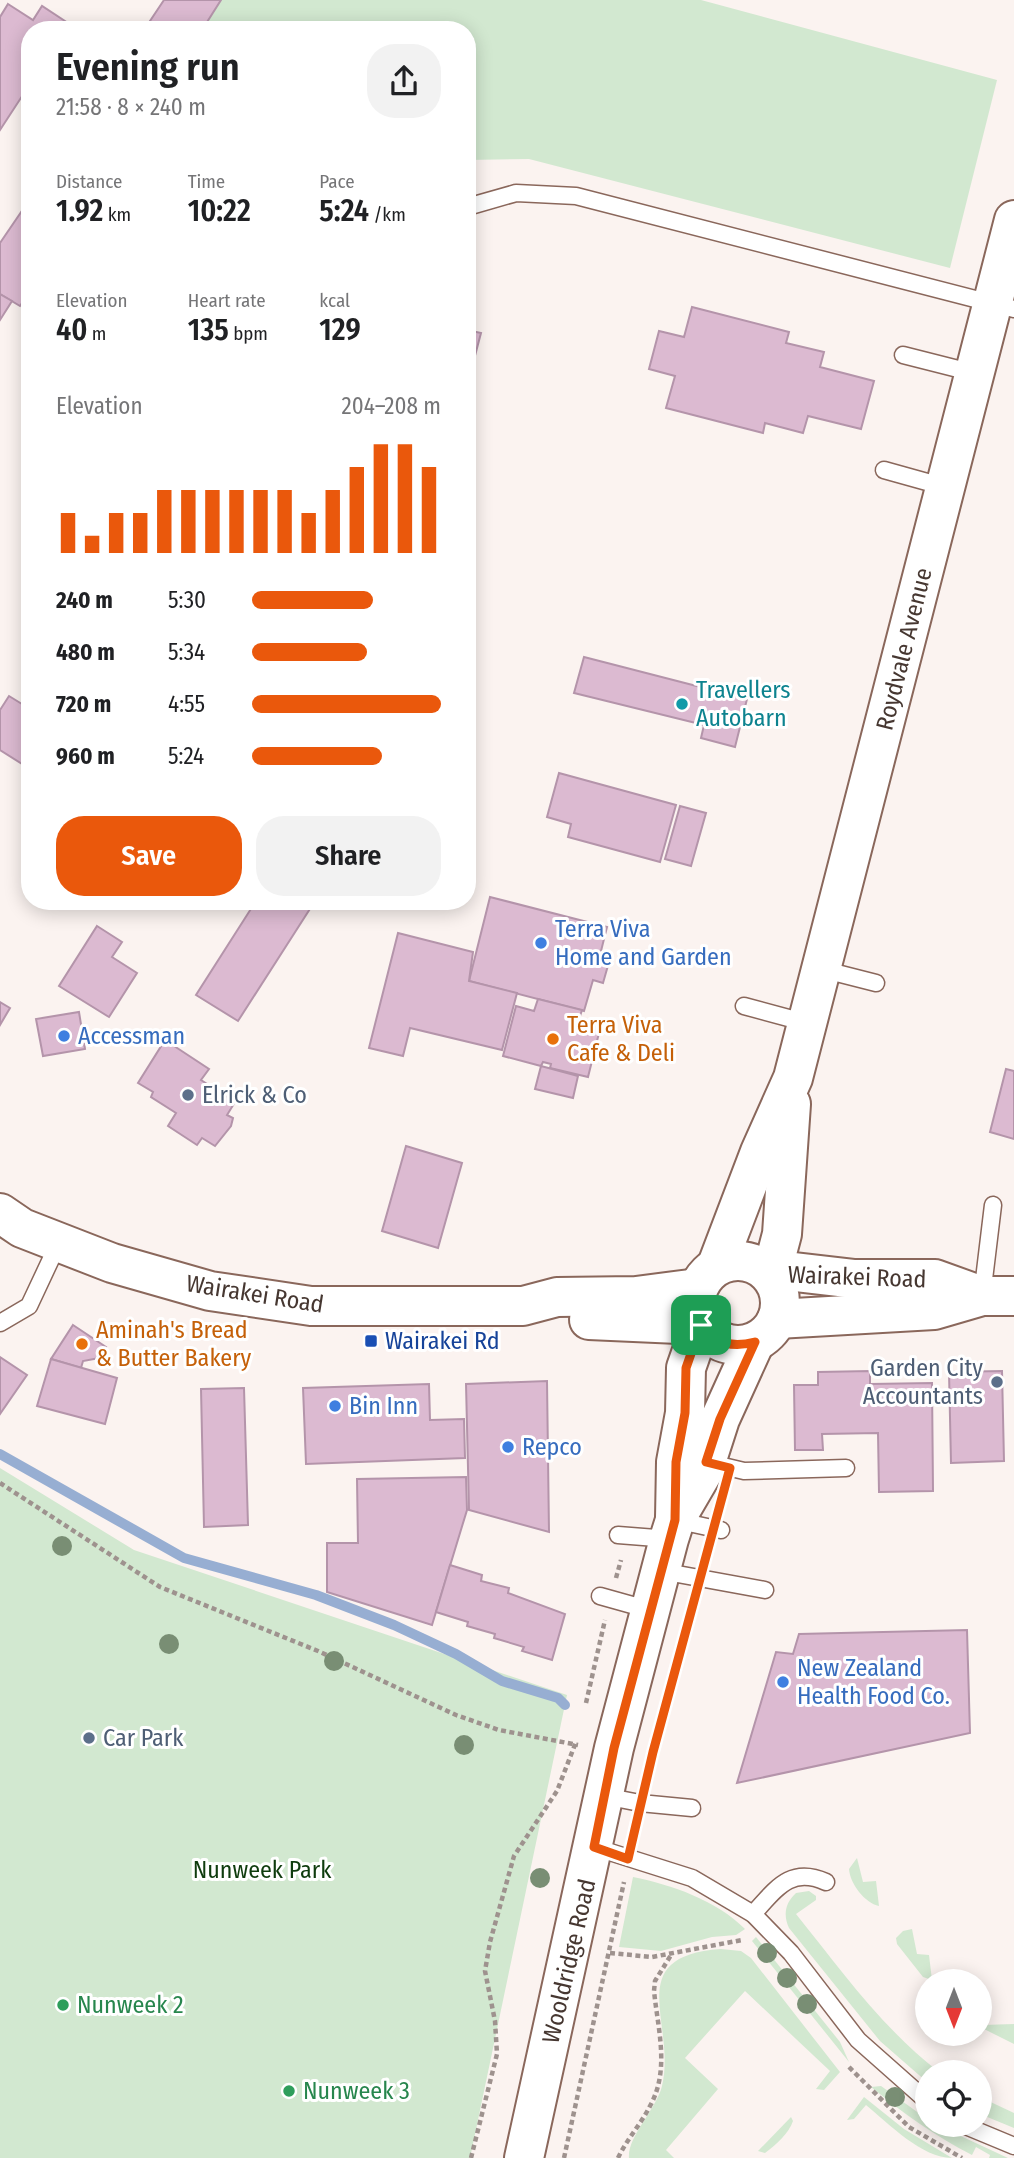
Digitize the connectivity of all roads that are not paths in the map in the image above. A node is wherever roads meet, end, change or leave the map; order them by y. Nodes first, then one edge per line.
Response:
1 (476, 204) edge
2 (1014, 220) edge
3 (1003, 307) edge
4 (903, 355) dead end
5 (974, 373) junction
6 (884, 470) dead end
7 (945, 487) junction
8 (821, 969) junction
9 (876, 983) dead end
10 (744, 1006) dead end
11 (807, 1023) junction
12 (793, 1078) junction
13 (993, 1205) dead end
14 (0, 1213) edge
15 (59, 1242) junction
16 (771, 1276) junction
17 (708, 1277) junction
18 (998, 1296) edge
19 (523, 1307) junction
20 (0, 1323) edge
21 (701, 1325) junction
22 (766, 1331) junction
23 (706, 1462) junction
24 (846, 1468) dead end
25 (721, 1530) dead end
26 (618, 1535) dead end
27 (668, 1543) junction
28 (765, 1590) dead end
29 (600, 1596) dead end
30 (650, 1610) junction
31 (622, 1800) junction
32 (692, 1808) dead end
33 (611, 1853) junction
34 (826, 1882) dead end
35 (753, 1914) junction
36 (915, 2090) edge
37 (992, 2137) edge
38 (1014, 2146) edge
39 (524, 2158) edge

1 - 3 lane
2 - 3 street, Roydvale Avenue
3 - 5 street, Roydvale Avenue
4 - 5 lane
5 - 7 street, Roydvale Avenue
6 - 7 lane
7 - 8 street, Roydvale Avenue
8 - 9 lane
8 - 11 street, Roydvale Avenue
10 - 11 lane
11 - 12 street, Roydvale Avenue
12 - 16 street, Roydvale Avenue
12 - 17 street, Roydvale Avenue
13 - 18 lane
14 - 15 street, Wairakei Road
15 - 19 street, Wairakei Road
15 - 20 lane
16 - 17 street
16 - 18 street, Wairakei Road
16 - 22 street
17 - 19 street, Wairakei Road
17 - 21 street
18 - 22 street, Wairakei Road
19 - 21 street, Wairakei Road
21 - 22 street
21 - 27 street, Wooldridge Road
22 - 23 street, Wooldridge Road
23 - 24 lane
23 - 27 street, Wooldridge Road
25 - 27 lane
26 - 27 lane
27 - 28 lane
27 - 30 street, Wooldridge Road
29 - 30 lane
30 - 31 street, Wooldridge Road
31 - 32 lane
31 - 33 street, Wooldridge Road
33 - 35 lane
33 - 39 street, Wooldridge Road
34 - 35 lane
35 - 36 lane
37 - 38 lane

